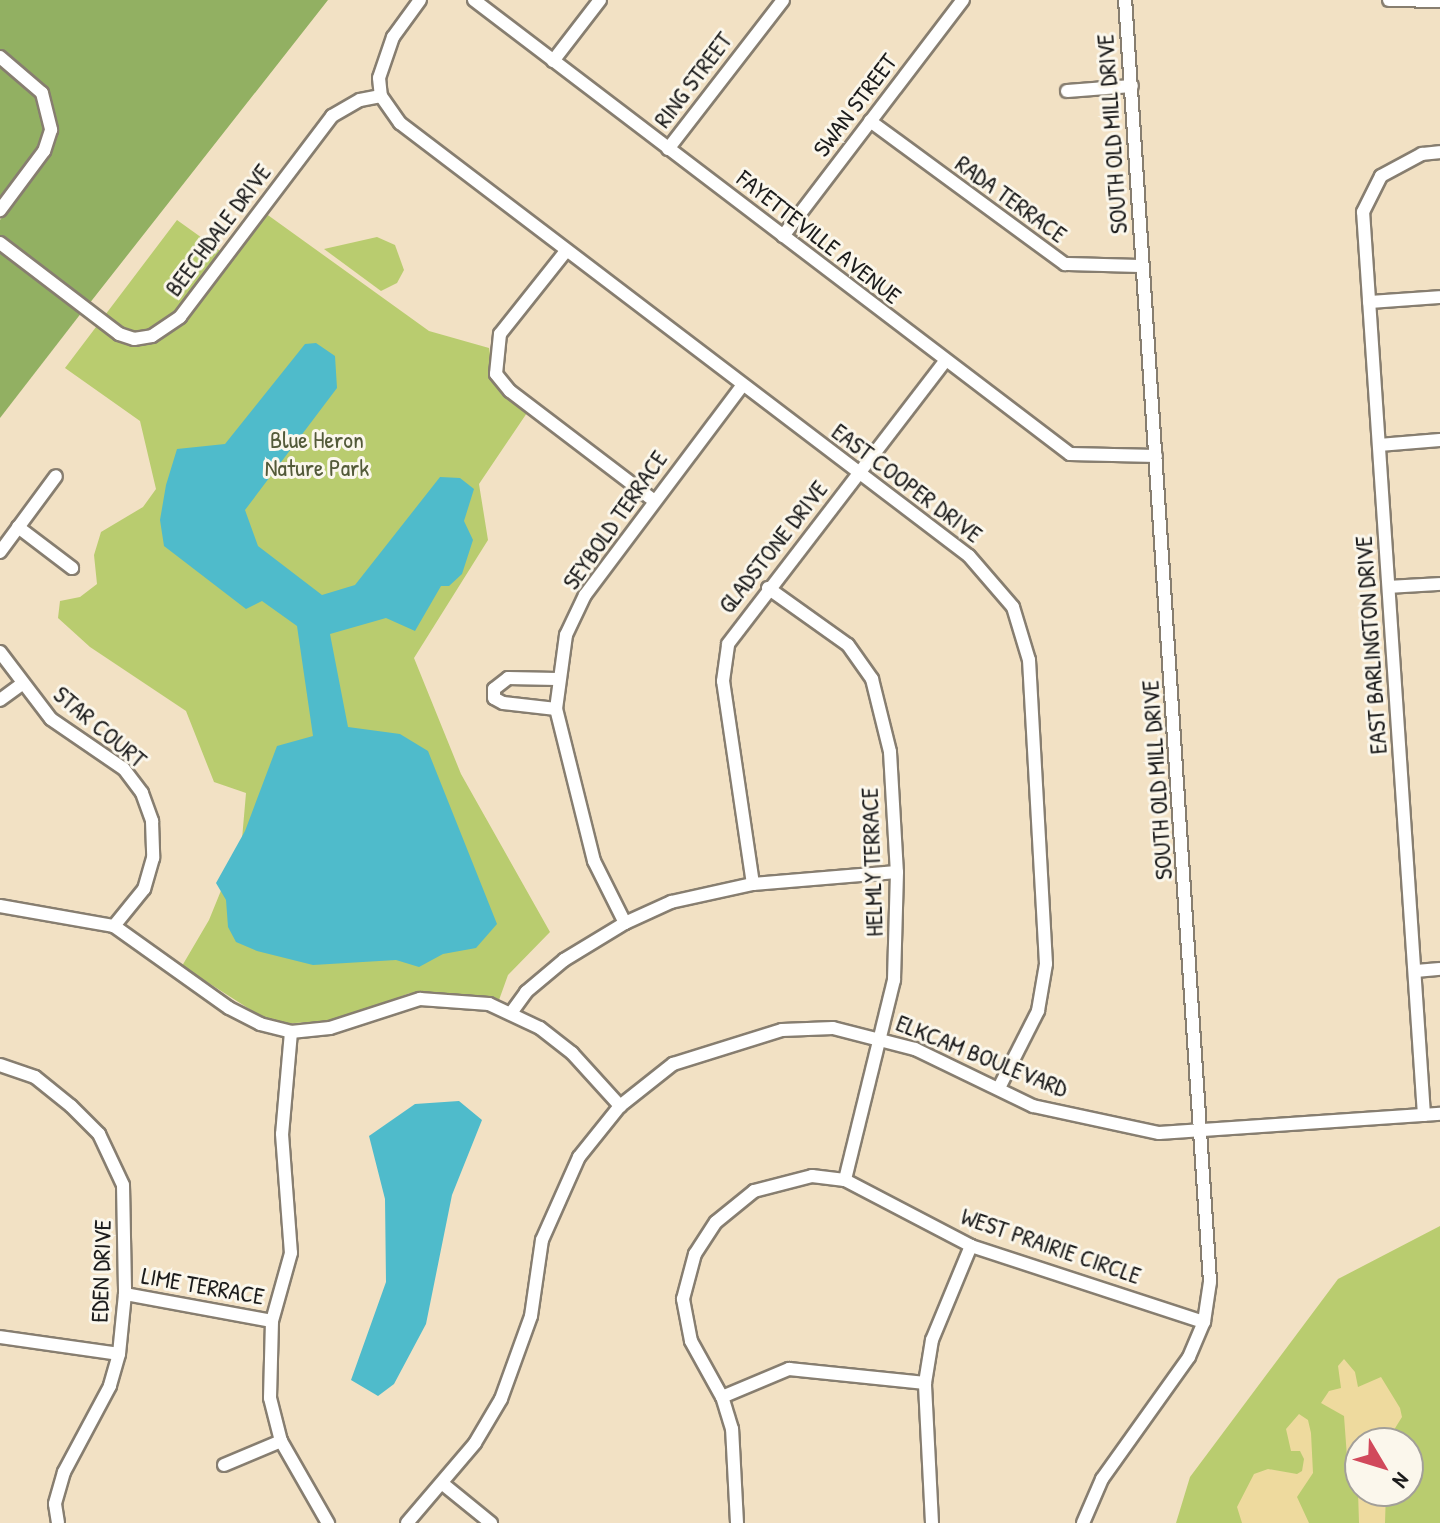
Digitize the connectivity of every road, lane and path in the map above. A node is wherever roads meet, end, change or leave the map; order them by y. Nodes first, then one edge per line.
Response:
1 (420, 0) edge
2 (474, 0) edge
3 (600, 0) edge
4 (783, 0) edge
5 (963, 0) edge
6 (1125, 0) edge
7 (1389, 0) edge
8 (1440, 1) edge
9 (0, 57) edge
10 (553, 61) junction
11 (1132, 86) junction
12 (1067, 91) dead end
13 (381, 96) junction
14 (870, 121) junction
15 (668, 149) junction
16 (1440, 152) edge
17 (0, 210) edge
18 (783, 236) junction
19 (0, 243) edge
20 (566, 251) junction
21 (1142, 266) junction
22 (1440, 297) edge
23 (1369, 302) junction
24 (944, 362) junction
25 (742, 386) junction
26 (1440, 440) edge
27 (1379, 445) junction
28 (1156, 456) junction
29 (857, 473) junction
30 (56, 476) dead end
31 (653, 500) junction
32 (18, 527) junction
33 (0, 552) edge
34 (72, 568) dead end
35 (1440, 584) edge
36 (1389, 587) junction
37 (768, 588) junction
38 (0, 652) edge
39 (557, 679) junction
40 (21, 685) junction
41 (0, 700) edge
42 (556, 709) junction
43 (897, 872) junction
44 (753, 884) junction
45 (0, 906) edge
46 (625, 923) junction
47 (114, 926) junction
48 (1440, 969) edge
49 (1416, 971) junction
50 (511, 1013) junction
51 (291, 1032) junction
52 (883, 1038) junction
53 (0, 1065) edge
54 (999, 1088) junction
55 (620, 1106) junction
56 (1440, 1114) edge
57 (1424, 1115) junction
58 (1203, 1132) junction
59 (845, 1180) junction
60 (971, 1246) junction
61 (125, 1294) junction
62 (272, 1321) junction
63 (1204, 1322) junction
64 (0, 1337) edge
65 (119, 1354) junction
66 (925, 1383) junction
67 (722, 1397) junction
68 (281, 1441) junction
69 (224, 1465) dead end
70 (443, 1484) junction
71 (58, 1523) edge
72 (328, 1523) edge
73 (407, 1523) edge
74 (491, 1523) edge
75 (737, 1523) edge
76 (932, 1523) edge
77 (1083, 1523) edge

1 - 13 street
2 - 10 street, FAYETTEVILLE AVENUE
3 - 10 street
4 - 15 street, RING STREET
5 - 14 street, SWAN STREET
6 - 11 street, SOUTH OLD MILL DRIVE
7 - 8 street
9 - 17 street
10 - 15 street, FAYETTEVILLE AVENUE
11 - 12 street
11 - 21 street, SOUTH OLD MILL DRIVE
13 - 19 street, BEECHDALE DRIVE
13 - 20 street, EAST COOPER DRIVE
14 - 18 street, SWAN STREET
14 - 21 street, RADA TERRACE
15 - 18 street, FAYETTEVILLE AVENUE
16 - 23 street, EAST BARLINGTON DRIVE
18 - 24 street, FAYETTEVILLE AVENUE
20 - 25 street, EAST COOPER DRIVE
20 - 31 street
21 - 28 street, SOUTH OLD MILL DRIVE
22 - 23 street
23 - 27 street, EAST BARLINGTON DRIVE
24 - 28 street, FAYETTEVILLE AVENUE
24 - 29 street, GLADSTONE DRIVE
25 - 29 street, EAST COOPER DRIVE
25 - 31 street, SEYBOLD TERRACE
26 - 27 street
27 - 36 street, EAST BARLINGTON DRIVE
28 - 58 street, SOUTH OLD MILL DRIVE
29 - 37 street, GLADSTONE DRIVE
29 - 54 street, EAST COOPER DRIVE
30 - 32 street
31 - 39 street, SEYBOLD TERRACE
32 - 33 street
32 - 34 street
35 - 36 street
36 - 49 street, EAST BARLINGTON DRIVE
37 - 43 street, HELMLY TERRACE
37 - 44 street, GLADSTONE DRIVE
38 - 40 street, STAR COURT
39 - 42 street, SEYBOLD TERRACE
39 - 42 street
40 - 41 street
40 - 47 street, STAR COURT
42 - 46 street, SEYBOLD TERRACE
43 - 44 street
43 - 52 street, HELMLY TERRACE
44 - 46 street
45 - 47 street
46 - 50 street
47 - 51 street
48 - 49 street
49 - 57 street, EAST BARLINGTON DRIVE
50 - 51 street
50 - 55 street
51 - 62 street
52 - 54 street, ELKCAM BOULEVARD
52 - 55 street, ELKCAM BOULEVARD
52 - 59 street, HELMLY TERRACE
53 - 61 street, EDEN DRIVE
54 - 58 street, ELKCAM BOULEVARD
55 - 70 street, ELKCAM BOULEVARD
56 - 57 street, ELKCAM BOULEVARD
57 - 58 street, ELKCAM BOULEVARD
58 - 63 street, SOUTH OLD MILL DRIVE
59 - 60 street, WEST PRAIRIE CIRCLE
59 - 67 street
60 - 63 street, WEST PRAIRIE CIRCLE
60 - 66 street
61 - 62 street, LIME TERRACE
61 - 65 street, EDEN DRIVE
62 - 68 street
63 - 77 street, SOUTH OLD MILL DRIVE
64 - 65 street
65 - 71 street, EDEN DRIVE
66 - 67 street
66 - 76 street
67 - 75 street
68 - 69 street
68 - 72 street
70 - 73 street, ELKCAM BOULEVARD
70 - 74 street

